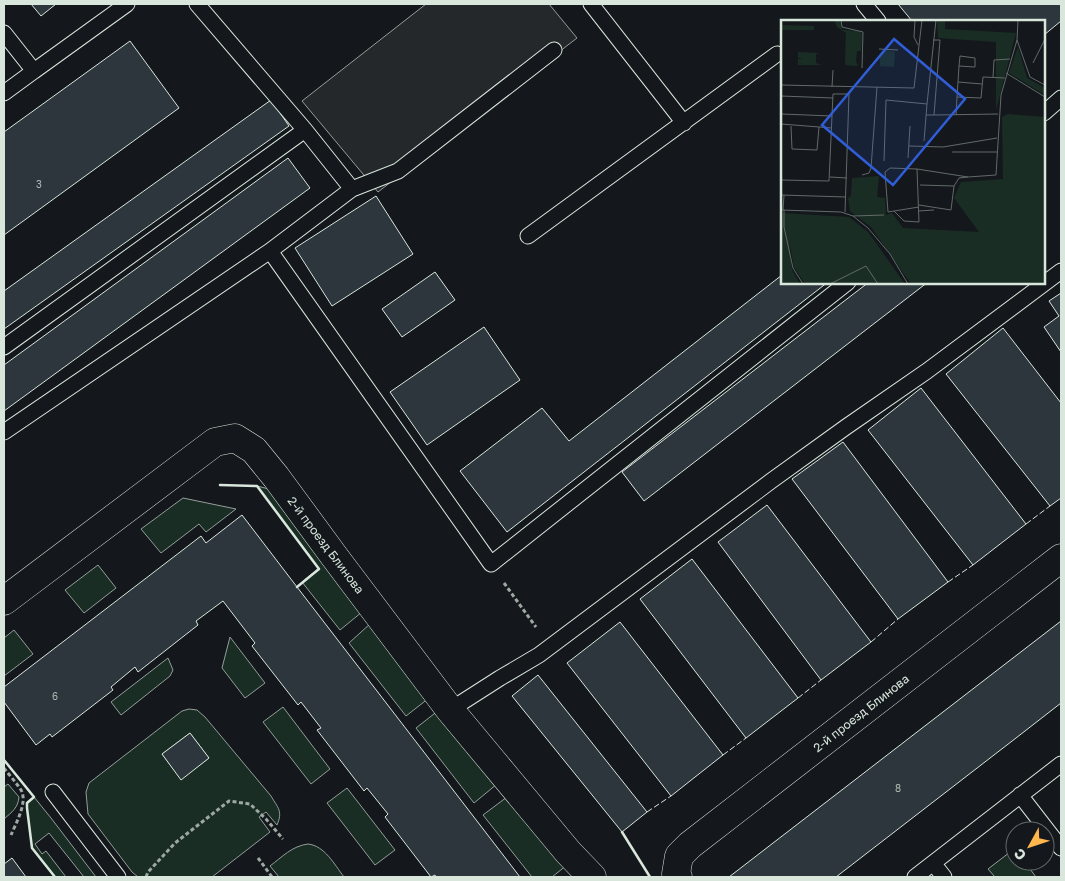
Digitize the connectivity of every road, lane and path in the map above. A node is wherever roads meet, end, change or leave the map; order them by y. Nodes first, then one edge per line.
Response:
1 (127, 4) edge
2 (197, 4) edge
3 (591, 4) edge
4 (864, 4) edge
5 (877, 20) edge
6 (4, 33) edge
7 (554, 50) dead end
8 (777, 54) dead end
9 (34, 72) junction
10 (4, 93) edge
11 (1061, 98) edge
12 (1045, 112) edge
13 (684, 122) junction
14 (305, 130) junction
15 (352, 189) junction
16 (528, 236) dead end
17 (270, 251) junction
18 (1061, 271) edge
19 (1045, 283) edge
20 (845, 284) edge
21 (1044, 284) edge
22 (4, 346) edge
23 (4, 432) edge
24 (1061, 558) edge
25 (491, 564) junction
26 (4, 601) edge
27 (528, 617) dead end
28 (450, 710) junction
29 (1061, 764) edge
30 (4, 768) edge
31 (53, 792) dead end
32 (1020, 795) junction
33 (12, 835) dead end
34 (282, 840) dead end
35 (1061, 848) edge
36 (258, 858) dead end
37 (933, 863) junction
38 (118, 877) edge
39 (146, 877) edge
40 (272, 877) edge
41 (592, 877) edge
42 (678, 877) edge
43 (915, 877) edge
44 (944, 877) edge

1 - 9 lane
2 - 14 lane
3 - 13 lane
4 - 5 lane
6 - 9 lane
7 - 15 lane
8 - 13 lane
9 - 10 lane
11 - 12 lane
13 - 16 lane
14 - 15 lane
14 - 22 lane
15 - 17 lane
17 - 23 lane
17 - 25 lane
18 - 19 lane
20 - 25 lane
21 - 28 lane
24 - 42 street, 2-й проезд Блинова
25 - 27 path
26 - 28 street, 2-й проезд Блинова
28 - 41 street, 2-й проезд Блинова
29 - 32 lane
30 - 33 path
31 - 38 lane
32 - 35 lane
32 - 37 lane
34 - 39 path
36 - 40 path
37 - 43 lane
37 - 44 lane

